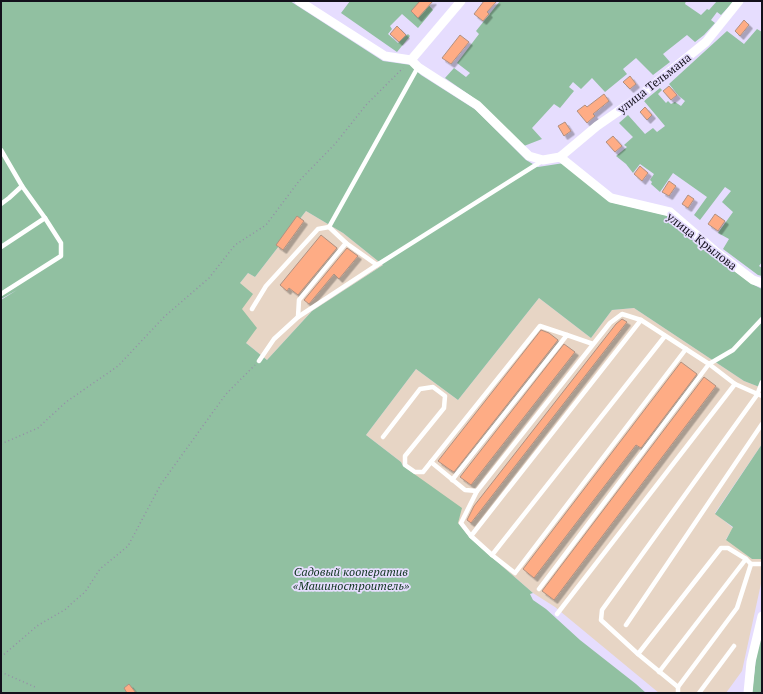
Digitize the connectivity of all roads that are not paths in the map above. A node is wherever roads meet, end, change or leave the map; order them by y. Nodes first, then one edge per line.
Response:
1 (298, 1) edge
2 (461, 1) edge
3 (739, 1) edge
4 (411, 60) junction
5 (418, 67) junction
6 (1, 150) edge
7 (560, 156) junction
8 (3, 158) edge
9 (543, 160) junction
10 (22, 186) junction
11 (1, 204) edge
12 (45, 218) junction
13 (329, 227) junction
14 (346, 243) junction
15 (1, 247) edge
16 (377, 265) junction
17 (762, 284) edge
18 (1, 294) edge
19 (252, 309) dead end
20 (298, 317) junction
21 (762, 319) edge
22 (641, 320) junction
23 (567, 335) junction
24 (665, 336) junction
25 (593, 344) junction
26 (686, 349) junction
27 (259, 360) road end
28 (709, 364) junction
29 (762, 382) edge
30 (735, 384) junction
31 (760, 396) edge
32 (762, 424) edge
33 (383, 437) dead end
34 (431, 462) junction
35 (452, 480) junction
36 (477, 491) junction
37 (471, 536) junction
38 (492, 555) junction
39 (746, 559) junction
40 (751, 564) junction
41 (762, 564) edge
42 (539, 589) dead end
43 (557, 614) dead end
44 (762, 616) edge
45 (626, 625) dead end
46 (734, 646) dead end
47 (638, 654) junction
48 (659, 672) junction
49 (678, 687) junction
50 (678, 693) edge
51 (699, 693) edge
52 (748, 693) edge

1 - 4 street
2 - 4 street
3 - 7 street, улица Тельмана
4 - 5 street
5 - 9 street
5 - 13 lane
6 - 8 lane
7 - 9 street
7 - 17 street, улица Крылова
8 - 10 lane
9 - 16 lane
10 - 11 lane
10 - 12 lane
12 - 15 lane
12 - 18 lane
13 - 14 lane
13 - 19 lane
14 - 16 lane
14 - 20 lane
16 - 20 lane
20 - 27 lane
21 - 28 lane
22 - 24 lane
22 - 25 lane
22 - 37 lane
23 - 25 lane
23 - 34 lane
23 - 35 lane
24 - 26 lane
24 - 38 lane
25 - 36 lane
26 - 28 lane
26 - 38 lane
28 - 30 lane
28 - 42 lane
29 - 31 lane
30 - 31 lane
30 - 43 lane
31 - 47 lane
32 - 45 lane
33 - 34 lane
34 - 35 lane
35 - 36 lane
36 - 37 lane
37 - 38 lane
39 - 40 lane
39 - 47 lane
39 - 48 lane
40 - 41 lane
40 - 49 lane
44 - 52 street
46 - 51 lane
47 - 48 lane
48 - 49 lane
49 - 50 lane

